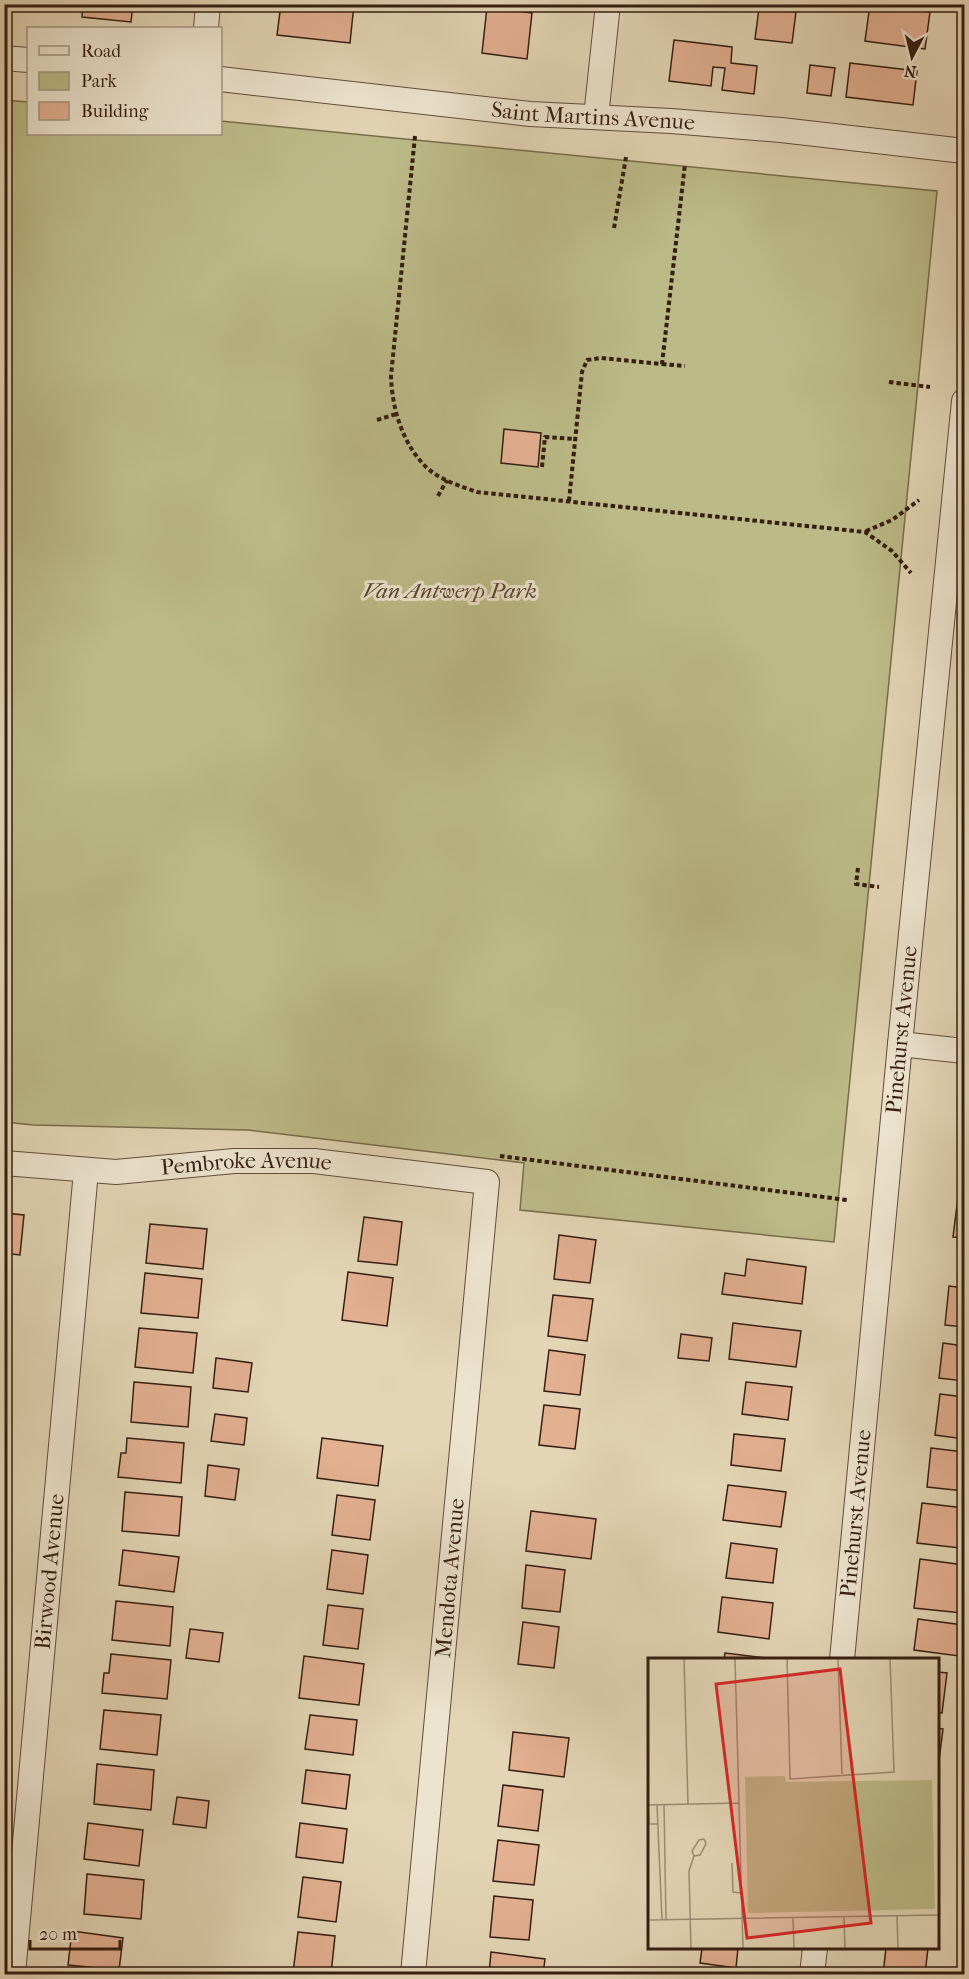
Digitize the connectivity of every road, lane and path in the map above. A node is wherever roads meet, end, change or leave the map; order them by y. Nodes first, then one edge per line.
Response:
1 (208, 4) edge
2 (608, 4) edge
3 (206, 27) edge
4 (4, 57) edge
5 (27, 60) edge
6 (222, 79) edge
7 (596, 117) junction
8 (415, 136) dead end
9 (964, 151) edge
10 (626, 156) dead end
11 (685, 164) dead end
12 (614, 228) dead end
13 (662, 364) junction
14 (685, 366) dead end
15 (889, 382) dead end
16 (930, 387) dead end
17 (964, 401) edge
18 (396, 414) junction
19 (377, 420) dead end
20 (575, 439) junction
21 (542, 467) dead end
22 (447, 480) junction
23 (438, 496) dead end
24 (919, 500) dead end
25 (569, 501) junction
26 (865, 532) junction
27 (911, 573) dead end
28 (858, 868) dead end
29 (879, 887) dead end
30 (900, 1044) junction
31 (964, 1051) edge
32 (4, 1163) edge
33 (86, 1171) junction
34 (487, 1182) joint
35 (842, 1658) edge
36 (815, 1949) edge
37 (14, 1974) edge
38 (413, 1974) edge
39 (812, 1974) edge

1 - 3 street
2 - 7 street
4 - 5 street
6 - 7 street, Saint Martins Avenue
7 - 9 street, Saint Martins Avenue
8 - 18 path
10 - 12 path
11 - 13 path
13 - 14 path
13 - 20 path
15 - 16 path
17 - 30 street, Pinehurst Avenue
18 - 19 path
18 - 22 path
20 - 21 path
20 - 25 path
22 - 23 path
22 - 25 path
24 - 26 path
25 - 26 path
26 - 27 path
28 - 29 path
30 - 31 street
30 - 35 street, Pinehurst Avenue
32 - 33 street, Pembroke Avenue
33 - 34 street, Pembroke Avenue
33 - 37 street, Birwood Avenue
34 - 38 street, Mendota Avenue
36 - 39 street

